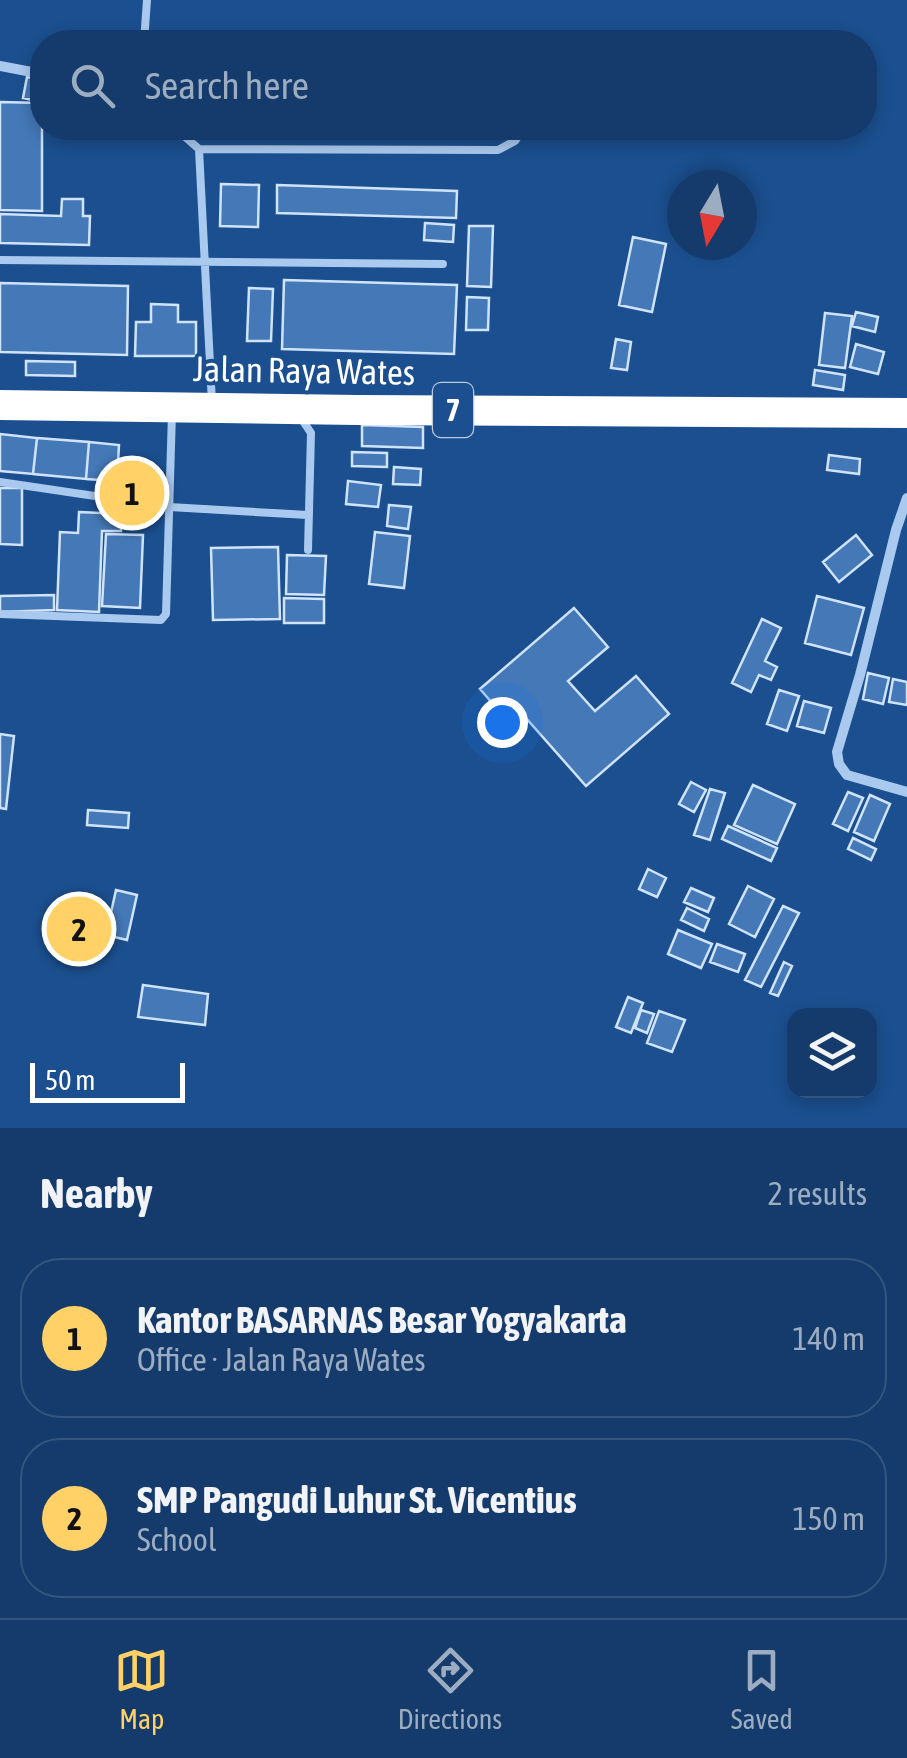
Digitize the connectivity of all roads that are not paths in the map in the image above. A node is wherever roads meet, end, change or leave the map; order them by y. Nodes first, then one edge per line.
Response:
1 (147, 0) edge
2 (145, 30) edge
3 (0, 66) edge
4 (30, 72) edge
5 (190, 140) edge
6 (517, 140) edge
7 (200, 149) junction
8 (0, 260) edge
9 (206, 261) junction
10 (443, 264) dead end
11 (0, 405) edge
12 (172, 407) junction
13 (212, 408) junction
14 (294, 409) junction
15 (907, 413) edge
16 (0, 482) edge
17 (907, 498) edge
18 (169, 507) junction
19 (308, 515) junction
20 (308, 550) dead end
21 (0, 614) edge
22 (907, 792) edge

1 - 2 lane
3 - 4 street
5 - 7 lane
6 - 7 lane
7 - 9 lane
8 - 9 lane
9 - 10 lane
9 - 13 lane
11 - 12 highway, Jalan Raya Wates / 7
12 - 13 highway, Jalan Raya Wates / 7
12 - 18 lane
13 - 14 highway, Jalan Raya Wates / 7
14 - 15 highway, Jalan Raya Wates / 7
14 - 19 lane
16 - 18 lane
17 - 22 street
18 - 19 lane
18 - 21 lane
19 - 20 lane

